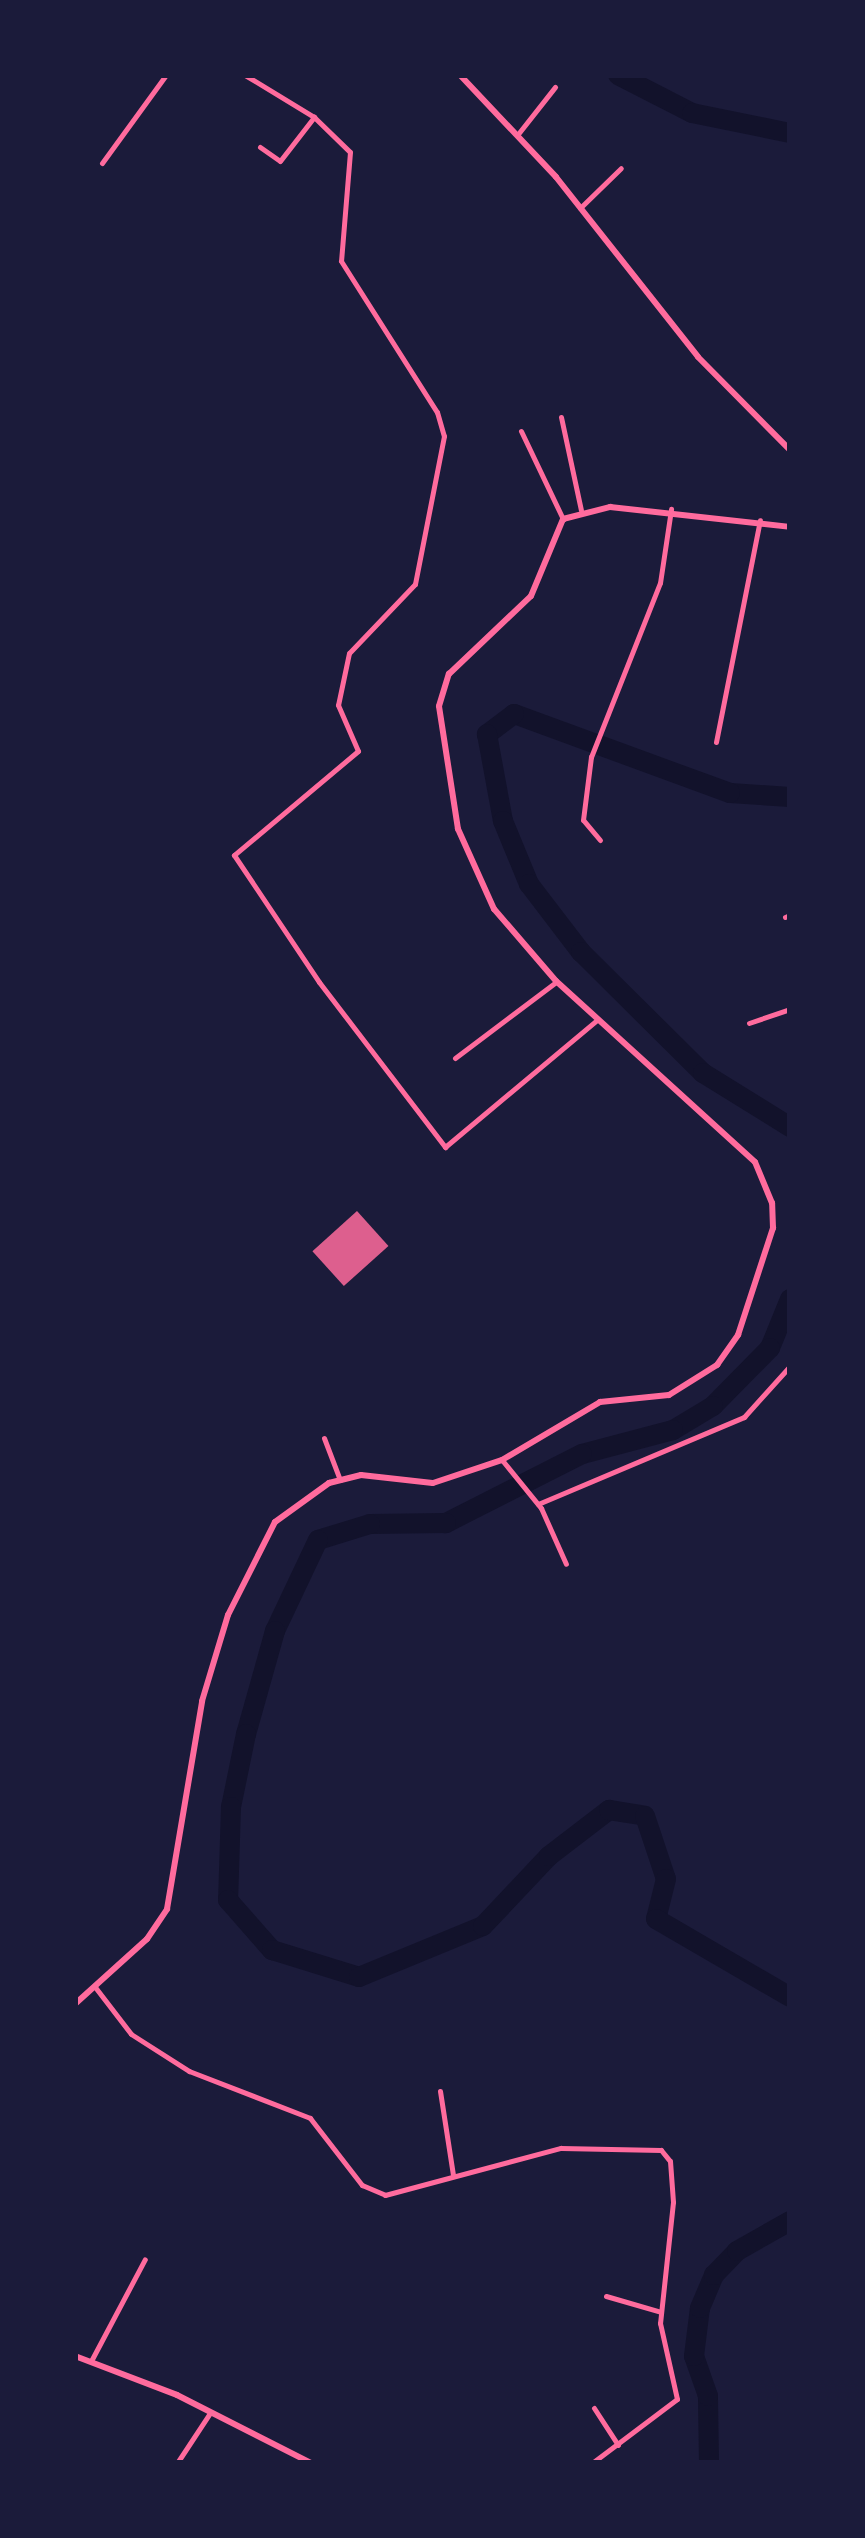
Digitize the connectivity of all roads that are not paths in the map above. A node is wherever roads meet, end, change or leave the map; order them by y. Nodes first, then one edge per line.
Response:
1 (166, 75) edge
2 (244, 75) edge
3 (460, 75) edge
4 (554, 87) dead end
5 (314, 116) junction
6 (518, 134) junction
7 (260, 147) dead end
8 (102, 163) dead end
9 (621, 168) dead end
10 (580, 208) junction
11 (561, 416) dead end
12 (521, 431) dead end
13 (790, 450) edge
14 (581, 510) junction
15 (671, 510) junction
16 (563, 519) junction
17 (760, 520) junction
18 (790, 527) edge
19 (716, 742) dead end
20 (600, 840) dead end
21 (556, 981) junction
22 (790, 1009) edge
23 (598, 1020) junction
24 (749, 1023) dead end
25 (455, 1058) dead end
26 (790, 1366) edge
27 (324, 1438) dead end
28 (504, 1463) junction
29 (340, 1480) junction
30 (538, 1504) junction
31 (566, 1564) dead end
32 (95, 1987) junction
33 (75, 2004) edge
34 (440, 2091) dead end
35 (452, 2175) junction
36 (145, 2259) dead end
37 (606, 2296) dead end
38 (662, 2312) junction
39 (75, 2356) edge
40 (91, 2361) junction
41 (594, 2408) dead end
42 (210, 2413) junction
43 (618, 2444) junction
44 (177, 2463) edge
45 (312, 2463) edge
46 (592, 2463) edge

1 - 8 street
2 - 5 street
3 - 6 main road
4 - 6 street
5 - 7 street
5 - 23 street
6 - 10 main road
9 - 10 street
10 - 13 main road
11 - 14 street
12 - 16 street
14 - 15 main road
14 - 16 main road
15 - 17 main road
15 - 20 street
16 - 21 main road
17 - 18 main road
17 - 19 street
21 - 23 main road
21 - 25 street
22 - 24 street
23 - 28 main road
26 - 30 street
27 - 29 street
28 - 29 main road
28 - 30 street
29 - 32 main road
30 - 31 street
32 - 33 main road
32 - 35 street
34 - 35 street
35 - 38 street
36 - 40 street
37 - 38 street
38 - 43 street
39 - 40 main road
40 - 42 main road
41 - 43 street
42 - 44 street
42 - 45 main road
43 - 46 street

